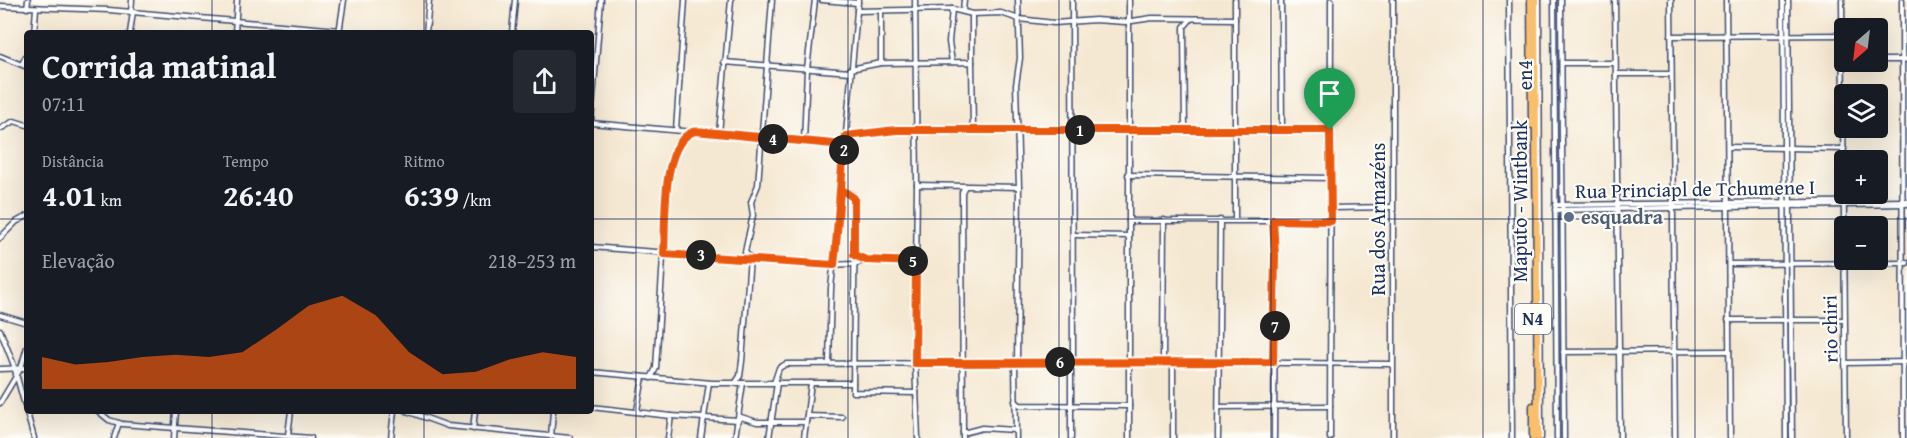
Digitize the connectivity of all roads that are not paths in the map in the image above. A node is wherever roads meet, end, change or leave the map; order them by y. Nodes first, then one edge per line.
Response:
1 (28, 0) edge
2 (132, 0) edge
3 (237, 0) edge
4 (344, 0) edge
5 (429, 0) edge
6 (515, 0) edge
7 (601, 0) edge
8 (685, 0) edge
9 (731, 0) edge
10 (772, 0) edge
11 (815, 0) edge
12 (822, 0) edge
13 (915, 0) edge
14 (964, 0) edge
15 (1018, 0) edge
16 (1072, 0) edge
17 (1129, 0) edge
18 (1235, 0) edge
19 (1281, 0) edge
20 (1331, 0) edge
21 (1393, 0) edge
22 (1509, 0) edge
23 (1531, 0) edge
24 (1537, 0) edge
25 (1554, 0) edge
26 (1561, 0) edge
27 (1615, 0) edge
28 (1671, 0) edge
29 (1726, 0) edge
30 (1783, 0) edge
31 (1788, 0) edge
32 (1842, 0) edge
33 (1902, 0) edge
34 (858, 2) edge
35 (0, 6) edge
36 (27, 8) junction
37 (36, 9) junction
38 (952, 9) junction
39 (916, 10) junction
40 (857, 11) junction
41 (963, 11) junction
42 (132, 12) junction
43 (881, 12) junction
44 (972, 14) junction
45 (1843, 18) edge
46 (1019, 19) junction
47 (1176, 19) junction
48 (1190, 20) junction
49 (1235, 20) junction
50 (236, 22) junction
51 (1074, 22) junction
52 (1129, 22) junction
53 (1184, 27) junction
54 (34, 30) edge
55 (130, 30) edge
56 (235, 30) edge
57 (318, 30) edge
58 (339, 30) edge
59 (426, 30) edge
60 (512, 30) edge
61 (1786, 35) junction
62 (1834, 35) edge
63 (1671, 36) junction
64 (1726, 36) junction
65 (0, 56) edge
66 (24, 59) edge
67 (1888, 60) edge
68 (1904, 60) edge
69 (724, 62) junction
70 (916, 62) junction
71 (952, 62) junction
72 (972, 62) junction
73 (881, 63) junction
74 (1562, 63) junction
75 (1616, 63) junction
76 (21, 64) junction
77 (24, 66) edge
78 (768, 66) junction
79 (807, 69) junction
80 (850, 70) junction
81 (1844, 72) edge
82 (1616, 74) junction
83 (1671, 74) junction
84 (594, 86) edge
85 (594, 123) edge
86 (24, 124) edge
87 (847, 125) junction
88 (0, 129) edge
89 (1129, 129) junction
90 (670, 130) junction
91 (676, 130) junction
92 (916, 130) junction
93 (973, 130) junction
94 (1018, 130) junction
95 (1074, 130) junction
96 (1185, 130) junction
97 (1236, 130) junction
98 (1282, 130) junction
99 (1330, 130) junction
100 (695, 131) junction
101 (719, 133) junction
102 (853, 133) junction
103 (846, 136) junction
104 (761, 138) junction
105 (804, 142) junction
106 (678, 143) junction
107 (844, 145) junction
108 (1729, 147) junction
109 (1787, 148) junction
110 (1844, 149) joint
111 (1128, 175) junction
112 (1235, 176) junction
113 (1331, 178) junction
114 (918, 185) junction
115 (959, 186) junction
116 (965, 186) junction
117 (1019, 187) junction
118 (841, 189) junction
119 (962, 192) junction
120 (1904, 202) edge
121 (1888, 203) edge
122 (1843, 204) joint
123 (1783, 205) junction
124 (1789, 205) junction
125 (1673, 206) junction
126 (1729, 206) junction
127 (1392, 207) junction
128 (1618, 207) junction
129 (1331, 208) junction
130 (1555, 208) junction
131 (1562, 208) junction
132 (1843, 216) edge
133 (24, 218) edge
134 (1164, 220) junction
135 (1220, 220) junction
136 (1235, 220) junction
137 (1273, 220) junction
138 (1129, 221) junction
139 (1331, 221) junction
140 (1074, 235) junction
141 (1129, 236) junction
142 (0, 238) edge
143 (594, 248) edge
144 (664, 254) junction
145 (854, 255) junction
146 (750, 258) junction
147 (866, 260) junction
148 (916, 262) junction
149 (1888, 263) edge
150 (1904, 263) edge
151 (854, 264) junction
152 (1729, 264) junction
153 (1787, 264) junction
154 (1834, 264) edge
155 (834, 265) junction
156 (1844, 270) edge
157 (0, 315) edge
158 (1728, 320) junction
159 (1788, 320) junction
160 (1844, 320) junction
161 (24, 322) edge
162 (0, 330) edge
163 (1729, 351) junction
164 (1563, 352) junction
165 (1618, 352) junction
166 (1675, 352) junction
167 (828, 356) junction
168 (962, 362) junction
169 (1016, 362) junction
170 (1061, 362) junction
171 (1072, 362) junction
172 (1129, 362) junction
173 (1163, 362) junction
174 (1173, 362) junction
175 (1273, 362) junction
176 (1904, 362) edge
177 (822, 363) junction
178 (829, 363) junction
179 (854, 363) junction
180 (915, 363) junction
181 (1218, 363) junction
182 (1331, 363) junction
183 (1845, 363) junction
184 (1392, 364) junction
185 (24, 368) edge
186 (656, 368) junction
187 (0, 369) edge
188 (14, 369) junction
189 (594, 372) edge
190 (1070, 372) junction
191 (740, 376) junction
192 (643, 377) junction
193 (15, 378) junction
194 (651, 378) junction
195 (660, 378) junction
196 (709, 382) junction
197 (736, 382) junction
198 (743, 383) junction
199 (776, 383) junction
200 (811, 383) junction
201 (853, 383) junction
202 (916, 393) junction
203 (1015, 401) junction
204 (0, 404) edge
205 (1020, 405) junction
206 (1071, 405) junction
207 (24, 406) edge
208 (594, 406) edge
209 (1129, 406) junction
210 (1330, 406) junction
211 (1219, 407) junction
212 (1275, 407) junction
213 (1015, 410) junction
214 (637, 411) junction
215 (26, 414) edge
216 (103, 414) edge
217 (176, 414) edge
218 (291, 414) edge
219 (394, 414) edge
220 (414, 414) edge
221 (474, 414) edge
222 (553, 414) edge
223 (671, 416) junction
224 (807, 416) junction
225 (842, 417) dead end
226 (704, 418) junction
227 (738, 420) junction
228 (771, 422) junction
229 (806, 422) junction
230 (119, 423) junction
231 (175, 426) junction
232 (473, 429) junction
233 (1016, 430) junction
234 (288, 435) junction
235 (963, 435) edge
236 (278, 436) edge
237 (517, 436) edge
238 (551, 437) edge
239 (34, 438) edge
240 (114, 438) edge
241 (174, 438) edge
242 (311, 438) edge
243 (391, 438) edge
244 (570, 438) edge
245 (668, 438) edge
246 (701, 438) edge
247 (735, 438) edge
248 (769, 438) edge
249 (805, 438) edge
250 (918, 438) edge
251 (1016, 438) edge
252 (1071, 438) edge
253 (1130, 438) edge
254 (1173, 438) edge
255 (1218, 438) edge
256 (1274, 438) edge
257 (1330, 438) edge
258 (1393, 438) edge
259 (1512, 438) edge
260 (1533, 438) edge
261 (1540, 438) edge
262 (1557, 438) edge
263 (1564, 438) edge
264 (1620, 438) edge
265 (1675, 438) edge
266 (1730, 438) edge
267 (1786, 438) edge
268 (1792, 438) edge
269 (1846, 438) edge
270 (1903, 438) edge

1 - 36 street
2 - 42 street
3 - 50 street
4 - 58 street
5 - 59 street
6 - 60 street
7 - 84 street
8 - 91 street
9 - 69 street
10 - 78 street
11 - 79 street
12 - 34 street
13 - 39 street
14 - 41 street
15 - 46 street
16 - 51 street
17 - 52 street
18 - 49 street
19 - 98 street
20 - 99 street
21 - 127 street, Rua dos Armazéns
22 - 259 street
23 - 260 highway, Maputo - Wintbank / N4
24 - 261 highway, Maputo - Wintbank / N4
25 - 130 street
26 - 74 street
27 - 75 street
28 - 63 street
29 - 64 street
30 - 61 street
31 - 61 street
32 - 45 street, rio chiri
33 - 68 street
34 - 40 street
35 - 36 street
36 - 37 street
37 - 42 street
37 - 54 street
38 - 39 street
38 - 41 street
38 - 71 street
39 - 43 street
39 - 70 street
40 - 43 street
40 - 80 street
41 - 44 street
42 - 50 street
42 - 55 street
43 - 73 street
44 - 46 street
44 - 72 street
46 - 51 street
46 - 94 street
47 - 48 street
47 - 52 street
47 - 53 street
48 - 49 street
48 - 53 street
49 - 97 street
50 - 56 street
50 - 57 street
51 - 52 street
51 - 95 street
52 - 89 street
53 - 96 street
61 - 62 street
61 - 64 street
61 - 109 street
63 - 64 street
63 - 83 street
64 - 108 street
65 - 76 street
66 - 76 street
67 - 68 street
68 - 120 street
69 - 78 street
69 - 101 street
70 - 71 street
70 - 73 street
70 - 92 street
71 - 72 street
72 - 93 street
73 - 80 street
74 - 75 street
74 - 131 street
75 - 82 street
76 - 77 street
78 - 79 street
78 - 104 street
79 - 80 street
79 - 105 street
80 - 87 street
81 - 110 street, rio chiri
82 - 83 street
82 - 128 street
83 - 125 street
85 - 90 street
86 - 88 street
87 - 102 street
87 - 103 street
89 - 95 street
89 - 96 street
89 - 111 street
90 - 91 street
90 - 106 street
91 - 100 street
92 - 93 street
92 - 102 street
92 - 114 street
93 - 94 street
94 - 95 street
94 - 117 street
95 - 140 street
96 - 97 street
97 - 98 street
97 - 112 street
98 - 99 street
99 - 113 street
100 - 101 street
100 - 106 street
101 - 104 street
102 - 103 street
103 - 107 street
104 - 105 street
104 - 146 street
105 - 107 street
106 - 144 street
107 - 118 street
108 - 109 street
108 - 126 street
109 - 110 street
109 - 123 street
109 - 124 street
111 - 112 street
111 - 138 street
112 - 113 street
112 - 136 street
113 - 129 street
114 - 115 street
114 - 148 street
115 - 116 street
115 - 119 street
116 - 117 street
116 - 119 street
117 - 169 street
118 - 145 street
118 - 155 street
119 - 168 street
120 - 121 street, Rua Princiapl de Tchumene I
120 - 150 street
122 - 124 street, Rua Princiapl de Tchumene I
122 - 132 street, rio chiri
123 - 124 street, Rua Princiapl de Tchumene I
123 - 126 street, Rua Princiapl de Tchumene I
123 - 153 street
124 - 153 street
125 - 126 street, Rua Princiapl de Tchumene I
125 - 128 street, Rua Princiapl de Tchumene I
125 - 166 street
126 - 152 street
127 - 129 street
127 - 184 street, Rua dos Armazéns
128 - 131 street, Rua Princiapl de Tchumene I
128 - 165 street
129 - 139 street
130 - 131 street, Rua Princiapl de Tchumene I
130 - 262 street
131 - 164 street
133 - 142 street
134 - 135 street
134 - 138 street
134 - 173 street
135 - 136 street
135 - 181 street
136 - 137 street
137 - 139 street
137 - 175 street
138 - 141 street
139 - 182 street
140 - 141 street
140 - 171 street
141 - 172 street
143 - 144 street
144 - 146 street
144 - 186 street
145 - 147 street
145 - 151 street
146 - 155 street
146 - 191 street
147 - 148 street
147 - 151 street
148 - 180 street
149 - 150 street
150 - 176 street
151 - 155 street
151 - 179 street
152 - 153 street
152 - 158 street
153 - 154 street
153 - 159 street
155 - 167 street
156 - 160 street, rio chiri
157 - 161 street
158 - 159 street
158 - 163 street
159 - 160 street
159 - 267 street
159 - 268 street
160 - 183 street, rio chiri
162 - 188 street
163 - 166 street
163 - 266 street
164 - 165 street
164 - 263 street
165 - 166 street
165 - 264 street
166 - 265 street
167 - 177 street
167 - 178 street
168 - 169 street
168 - 180 street
168 - 235 street
169 - 170 street
169 - 203 street
170 - 171 street
170 - 190 street
171 - 172 street
171 - 190 street
172 - 173 street
172 - 209 street
173 - 174 street
174 - 181 street
174 - 254 street
175 - 181 street
175 - 182 street
175 - 212 street
176 - 183 street
176 - 270 street
177 - 178 street
177 - 199 street
178 - 179 street
179 - 180 street
179 - 201 street
180 - 202 street
181 - 211 street
182 - 184 street
182 - 210 street
183 - 269 street, rio chiri
184 - 258 street, Rua dos Armazéns
185 - 188 street
185 - 193 street
186 - 194 street
186 - 195 street
187 - 188 street
188 - 193 street
189 - 192 street
190 - 206 street
191 - 197 street
191 - 198 street
192 - 194 street
192 - 214 street
193 - 204 street
193 - 207 street
194 - 195 street
195 - 196 street
196 - 197 street
196 - 226 street
197 - 198 street
198 - 199 street
198 - 227 street
199 - 200 street
199 - 228 street
200 - 201 street
200 - 224 street
201 - 202 street
202 - 250 street
203 - 205 street
203 - 213 street
205 - 206 street
205 - 213 street
206 - 209 street
206 - 252 street
208 - 214 street
209 - 253 street
210 - 212 street
210 - 257 street
211 - 212 street
211 - 255 street
212 - 256 street
213 - 233 street
214 - 223 street
215 - 239 street
216 - 230 street
217 - 231 street
218 - 234 street
219 - 243 street
220 - 232 street
221 - 232 street
222 - 238 street
223 - 226 street
223 - 245 street
224 - 225 street
224 - 229 street
226 - 227 street
226 - 246 street
227 - 228 street
227 - 247 street
228 - 229 street
228 - 248 street
229 - 249 street
230 - 231 street
230 - 240 street
231 - 236 street
231 - 241 street
232 - 237 street
233 - 235 street
233 - 251 street
234 - 236 street
234 - 242 street
237 - 238 street
238 - 244 street

